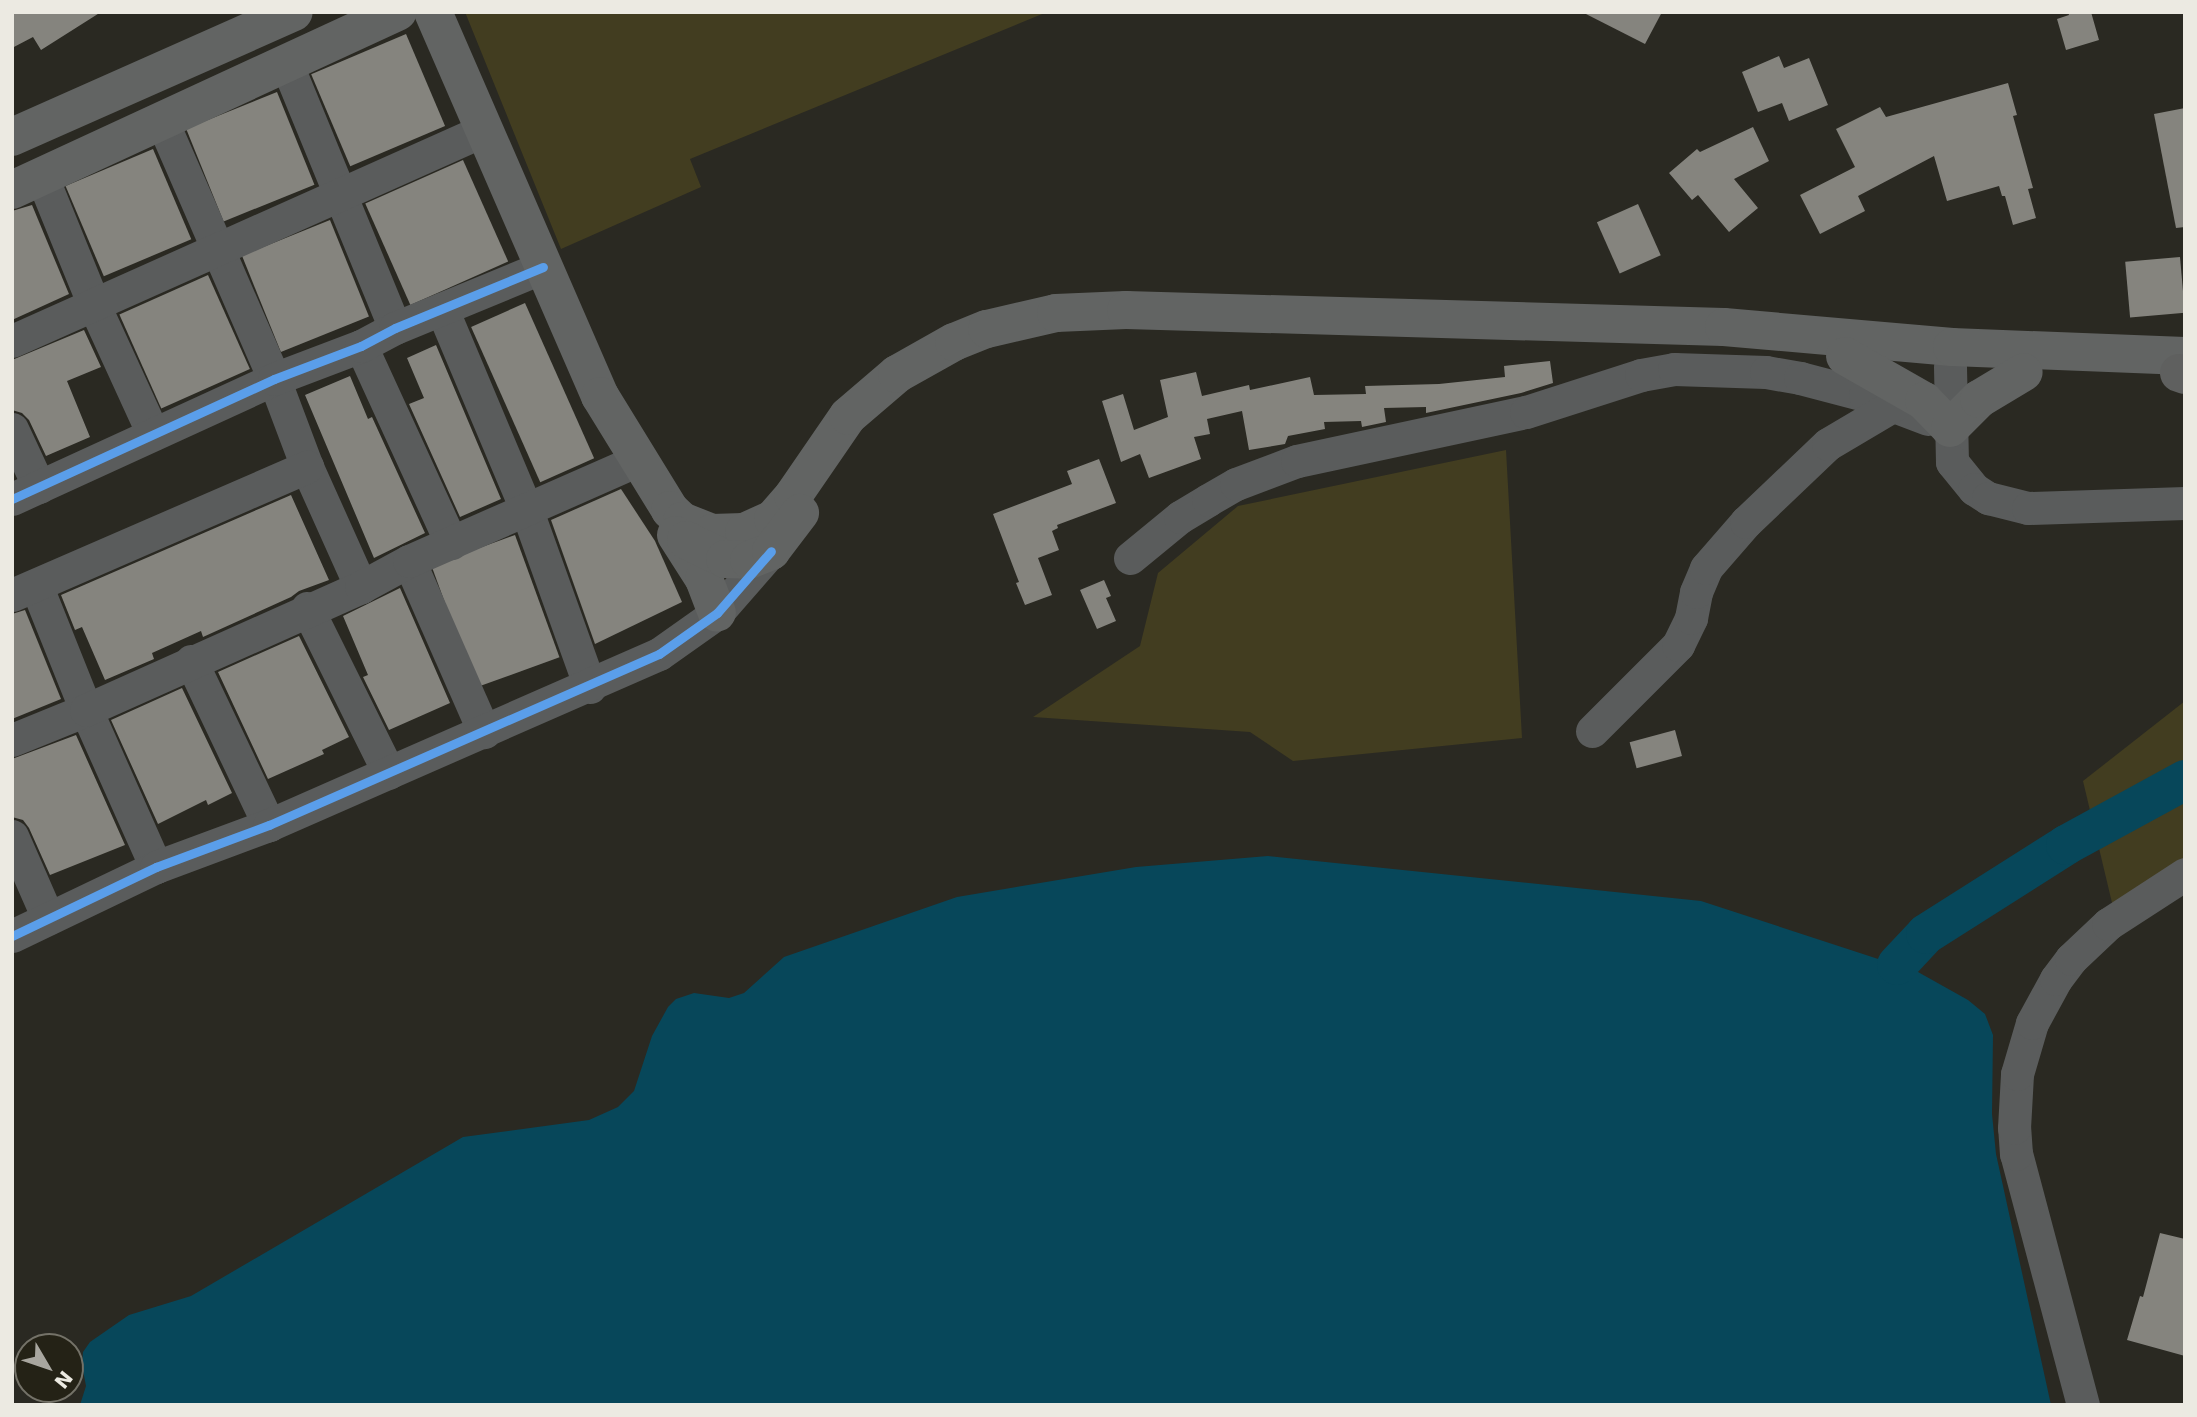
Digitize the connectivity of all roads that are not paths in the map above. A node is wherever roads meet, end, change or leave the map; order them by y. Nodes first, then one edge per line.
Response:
1 (294, 12) edge
2 (398, 12) edge
3 (433, 12) edge
4 (287, 65) junction
5 (162, 121) junction
6 (482, 131) junction
7 (12, 138) edge
8 (27, 183) edge
9 (340, 194) junction
10 (219, 247) junction
11 (543, 267) junction
12 (94, 305) junction
13 (442, 309) junction
14 (395, 328) junction
15 (12, 341) edge
16 (361, 346) junction
17 (1845, 356) junction
18 (1950, 367) junction
19 (2183, 369) edge
20 (2024, 372) junction
21 (274, 379) junction
22 (600, 396) junction
23 (1894, 405) junction
24 (1950, 428) junction
25 (12, 429) edge
26 (153, 434) junction
27 (307, 467) junction
28 (622, 467) junction
29 (26, 493) edge
30 (2185, 503) edge
31 (527, 511) junction
32 (675, 533) junction
33 (777, 534) junction
34 (451, 543) junction
35 (1130, 558) dead end
36 (410, 561) junction
37 (361, 587) junction
38 (24, 590) edge
39 (307, 608) junction
40 (717, 613) junction
41 (191, 661) junction
42 (590, 687) junction
43 (86, 710) junction
44 (1592, 731) dead end
45 (484, 732) junction
46 (12, 740) edge
47 (389, 773) junction
48 (269, 825) junction
49 (12, 836) edge
50 (156, 867) junction
51 (2185, 874) edge
52 (48, 918) junction
53 (12, 936) edge
54 (2082, 1405) edge

1 - 7 main road
2 - 4 main road
3 - 6 main road
4 - 5 main road
4 - 9 street
5 - 8 main road
5 - 10 street
6 - 9 street
6 - 11 main road
8 - 12 street
9 - 10 street
9 - 14 street
10 - 12 street
10 - 21 street
11 - 13 street
11 - 22 main road
12 - 15 street
12 - 26 street
13 - 14 street
13 - 31 street
14 - 16 street
16 - 21 street
16 - 34 street
17 - 18 main road
17 - 24 main road
17 - 33 main road
18 - 20 main road
18 - 24 street
19 - 20 main road
19 - 33 main road
20 - 24 main road
21 - 26 street
21 - 27 street
22 - 28 main road
22 - 33 main road
23 - 24 street
23 - 35 street
23 - 44 street
24 - 30 street
25 - 29 street
26 - 29 street
27 - 37 street
27 - 38 street
28 - 31 street
28 - 32 main road
31 - 34 street
31 - 42 street
32 - 33 main road
32 - 40 main road
33 - 40 street
34 - 36 street
36 - 37 street
36 - 45 street
37 - 39 street
38 - 43 street
39 - 41 street
39 - 47 street
40 - 42 street
41 - 43 street
41 - 48 street
42 - 45 street
43 - 46 street
43 - 50 street
45 - 47 street
47 - 48 street
48 - 50 street
49 - 52 street
50 - 52 street
51 - 54 street
52 - 53 street

